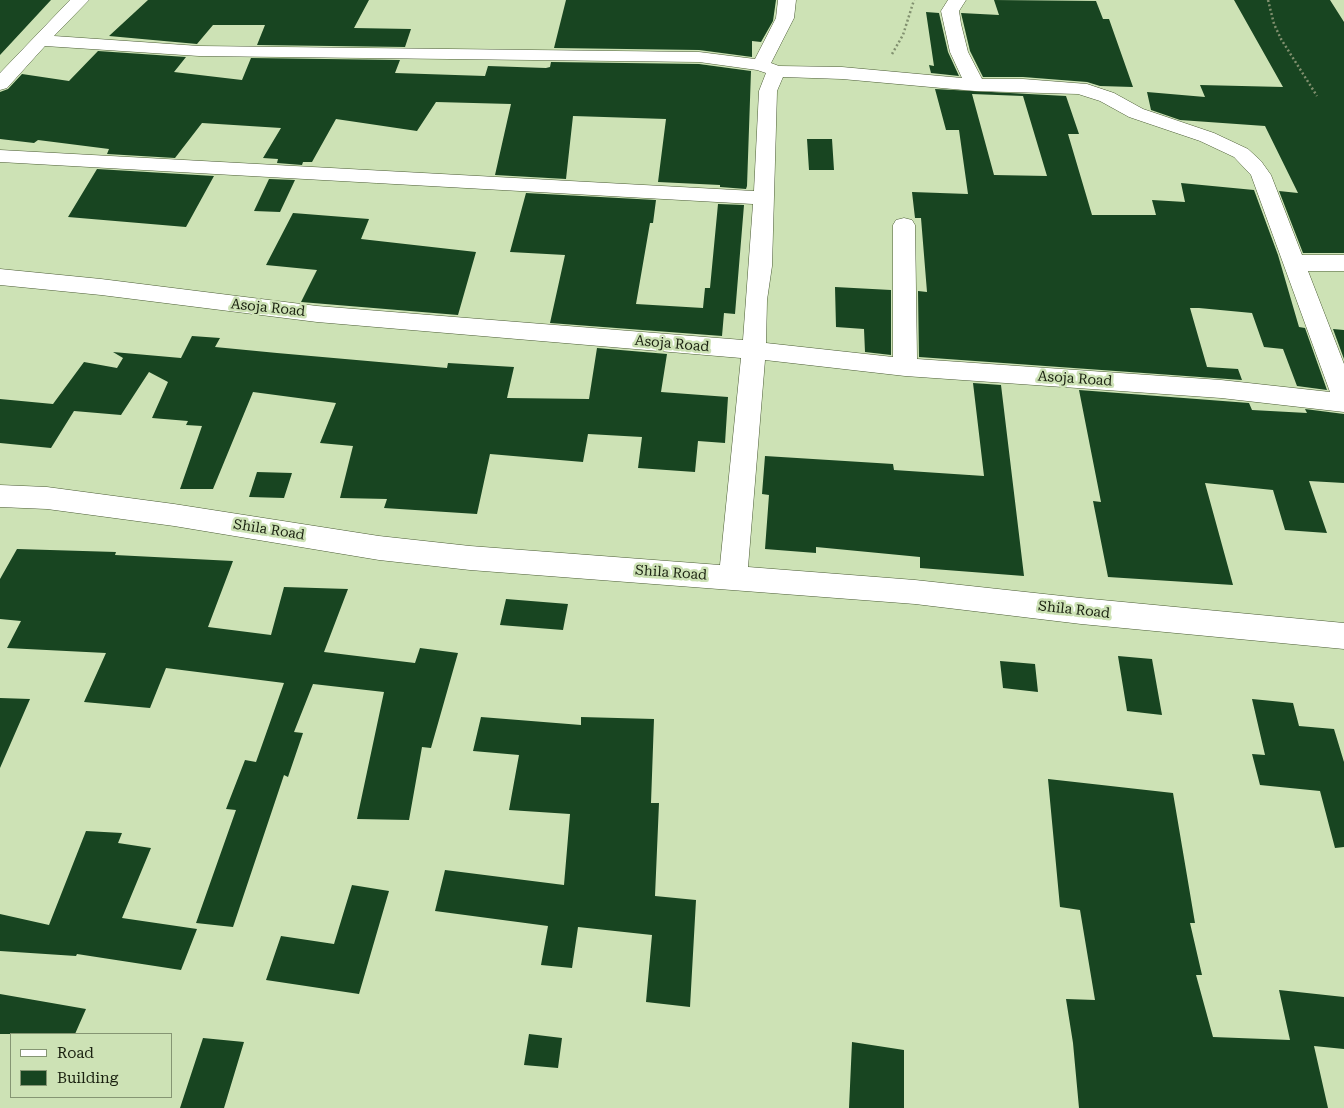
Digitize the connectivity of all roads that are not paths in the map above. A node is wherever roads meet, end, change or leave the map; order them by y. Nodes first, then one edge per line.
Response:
1 (80, 0) edge
2 (787, 0) edge
3 (957, 0) edge
4 (40, 40) junction
5 (768, 68) junction
6 (0, 84) edge
7 (975, 86) junction
8 (0, 156) edge
9 (762, 198) junction
10 (904, 225) dead end
11 (1295, 263) junction
12 (1344, 263) edge
13 (0, 277) edge
14 (754, 350) junction
15 (906, 367) junction
16 (1344, 396) edge
17 (1344, 403) edge
18 (0, 496) edge
19 (733, 577) junction
20 (1344, 636) edge

1 - 4 street
2 - 5 street
3 - 7 street
4 - 5 street
4 - 6 street
5 - 7 street
5 - 9 street
7 - 11 street
8 - 9 street
9 - 14 street
10 - 15 street
11 - 12 street
11 - 16 street
13 - 14 street, Asoja Road
14 - 15 street, Asoja Road
14 - 19 street
15 - 17 street, Asoja Road
18 - 19 street, Shila Road
19 - 20 street, Shila Road

